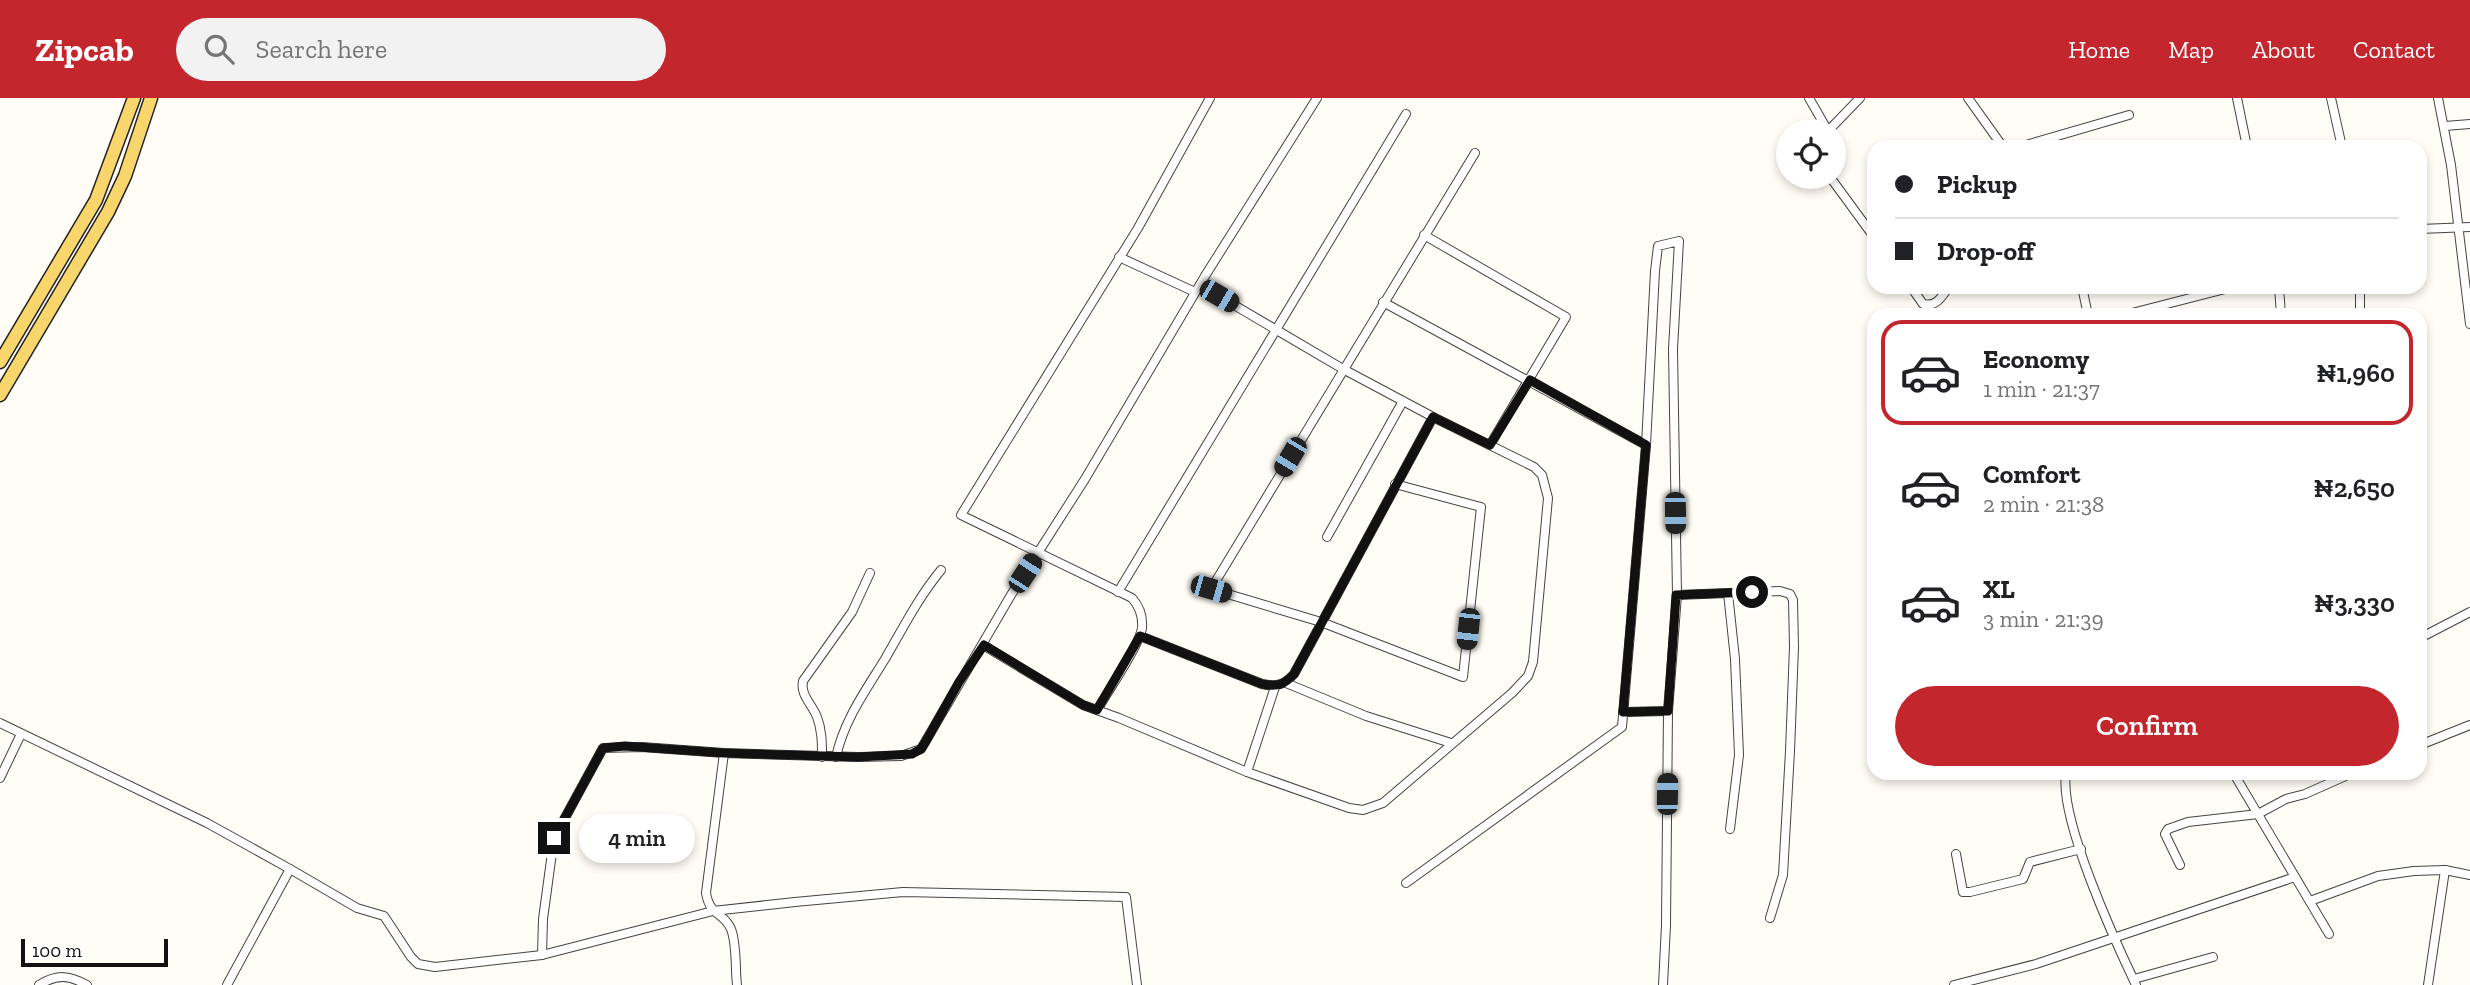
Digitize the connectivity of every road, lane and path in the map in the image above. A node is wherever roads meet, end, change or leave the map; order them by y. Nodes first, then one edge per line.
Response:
1 (134, 98) edge
2 (151, 98) edge
3 (1210, 98) edge
4 (1317, 98) edge
5 (1809, 98) edge
6 (1860, 98) edge
7 (1968, 98) edge
8 (2237, 98) edge
9 (2332, 98) edge
10 (2438, 98) edge
11 (1406, 114) dead end
12 (2129, 115) dead end
13 (1821, 119) edge
14 (1840, 119) edge
15 (2470, 124) edge
16 (2445, 126) junction
17 (1998, 140) edge
18 (2043, 140) edge
19 (2246, 140) edge
20 (2341, 140) edge
21 (1475, 153) dead end
22 (1839, 189) edge
23 (1867, 227) edge
24 (2470, 227) edge
25 (2458, 228) junction
26 (78, 229) junction
27 (2427, 229) edge
28 (1424, 235) junction
29 (94, 236) junction
30 (1119, 257) junction
31 (1198, 288) junction
32 (1916, 294) edge
33 (1944, 294) edge
34 (2209, 294) edge
35 (1383, 302) junction
36 (2159, 308) edge
37 (2470, 324) edge
38 (1276, 330) junction
39 (0, 362) edge
40 (1343, 369) junction
41 (1530, 380) junction
42 (0, 395) edge
43 (1403, 401) junction
44 (1433, 417) junction
45 (1490, 445) junction
46 (1646, 445) junction
47 (1395, 484) junction
48 (1327, 537) dead end
49 (1039, 552) junction
50 (941, 570) dead end
51 (870, 573) dead end
52 (1118, 592) junction
53 (1728, 593) junction
54 (1676, 595) junction
55 (2470, 612) edge
56 (1321, 622) junction
57 (2427, 634) edge
58 (1140, 636) junction
59 (984, 645) junction
60 (1286, 683) junction
61 (1275, 687) junction
62 (1097, 710) junction
63 (1668, 711) junction
64 (1623, 712) junction
65 (0, 723) edge
66 (2470, 725) edge
67 (21, 734) junction
68 (2427, 742) edge
69 (1451, 743) junction
70 (724, 753) junction
71 (822, 757) junction
72 (836, 757) junction
73 (1247, 772) junction
74 (0, 778) edge
75 (2066, 780) edge
76 (2238, 780) edge
77 (2336, 780) edge
78 (2258, 814) junction
79 (1730, 829) dead end
80 (2081, 849) junction
81 (1956, 855) dead end
82 (2180, 866) dead end
83 (290, 869) junction
84 (2445, 870) junction
85 (2470, 875) edge
86 (2295, 877) junction
87 (1406, 883) dead end
88 (2310, 901) junction
89 (713, 911) junction
90 (1770, 918) dead end
91 (2329, 934) dead end
92 (2116, 939) junction
93 (541, 955) junction
94 (2213, 957) dead end
95 (2135, 982) edge
96 (39, 985) edge
97 (87, 985) edge
98 (228, 985) edge
99 (737, 985) edge
100 (1137, 985) edge
101 (1663, 985) edge
102 (1954, 985) edge
103 (2428, 985) edge

1 - 26 main road
2 - 29 main road
3 - 30 street
4 - 31 street
5 - 13 street
6 - 14 street
7 - 17 street
8 - 19 street
9 - 20 street
10 - 16 street
11 - 38 street
12 - 18 street
15 - 16 street
16 - 25 street
21 - 28 street
22 - 23 street
24 - 25 street
25 - 27 street
25 - 37 street
26 - 29 main road
26 - 39 main road
28 - 35 street
28 - 41 street
29 - 42 main road
30 - 31 street
30 - 49 street
31 - 38 street
31 - 49 street
32 - 33 street
34 - 36 street
35 - 40 street
35 - 41 street
38 - 40 street
38 - 52 street
40 - 43 street
40 - 56 street
41 - 45 street
41 - 46 street
43 - 44 street
43 - 48 street
44 - 45 street
44 - 47 street
45 - 69 street
46 - 54 street
46 - 64 street
47 - 56 street
47 - 56 street
49 - 52 street
49 - 59 street
50 - 72 street
51 - 71 street
52 - 58 street
53 - 54 street
53 - 79 street
53 - 90 street
54 - 63 street
55 - 57 street
56 - 60 street
58 - 61 street
58 - 62 street
59 - 62 street
59 - 72 street
60 - 61 street
60 - 69 street
61 - 73 street
62 - 73 street
63 - 64 street
63 - 101 street
64 - 87 street
65 - 67 street
66 - 68 street
67 - 74 street
67 - 83 street
69 - 73 street
70 - 71 street
70 - 89 street
70 - 93 street
71 - 72 street
75 - 80 street
76 - 78 street
77 - 78 street
78 - 82 street
78 - 86 street
80 - 81 street
80 - 92 street
83 - 93 street
83 - 98 street
84 - 85 street
84 - 88 street
84 - 103 street
86 - 88 street
86 - 92 street
88 - 91 street
89 - 93 street
89 - 99 street
89 - 100 street
92 - 95 street
92 - 102 street
94 - 95 street
96 - 97 street

